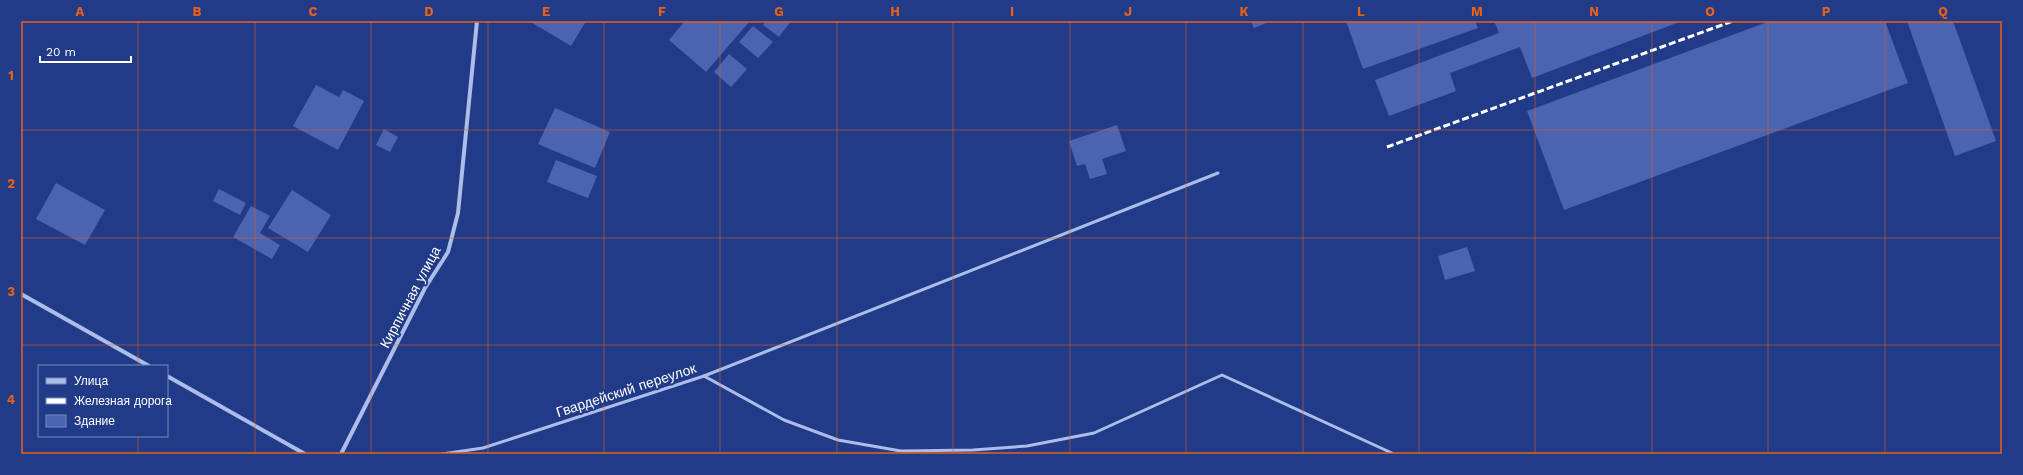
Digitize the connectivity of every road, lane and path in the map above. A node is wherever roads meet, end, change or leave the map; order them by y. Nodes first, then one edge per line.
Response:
1 (477, 21) edge
2 (1218, 173) dead end
3 (21, 294) edge
4 (147, 365) edge
5 (704, 376) junction
6 (168, 377) edge
7 (305, 454) edge
8 (341, 454) edge
9 (442, 454) edge
10 (1394, 454) edge

1 - 8 street, Кирпичная улица
2 - 5 lane
3 - 4 street
5 - 9 lane, Гвардейский переулок
5 - 10 lane, Гвардейский переулок
6 - 7 street

